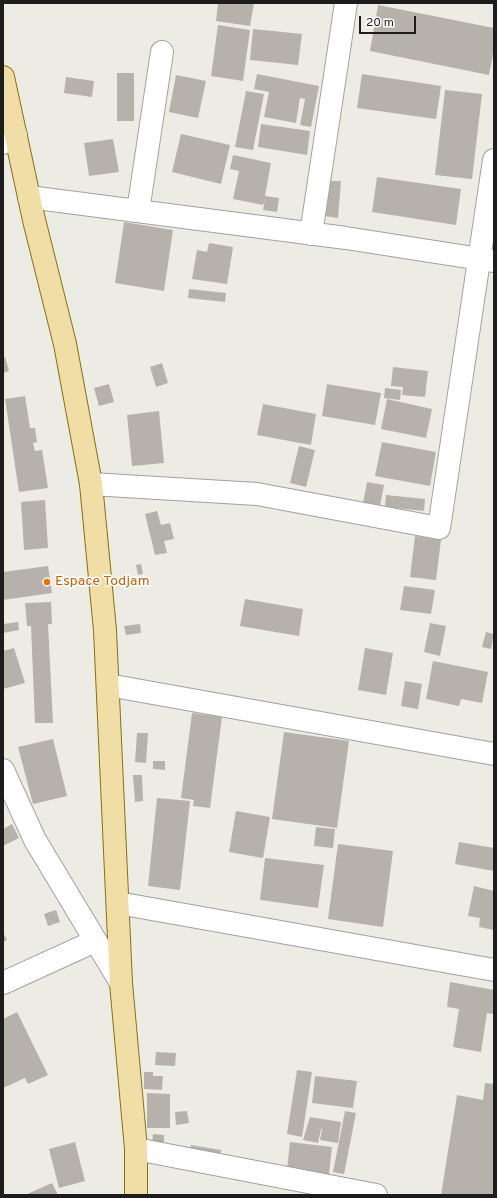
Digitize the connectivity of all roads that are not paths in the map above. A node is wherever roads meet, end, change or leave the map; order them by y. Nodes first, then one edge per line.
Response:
1 (346, 3) edge
2 (162, 52) dead end
3 (3, 78) edge
4 (9, 139) edge
5 (494, 160) edge
6 (29, 197) junction
7 (138, 211) junction
8 (311, 234) junction
9 (486, 260) edge
10 (91, 484) junction
11 (108, 685) junction
12 (494, 754) edge
13 (3, 770) edge
14 (118, 903) junction
15 (95, 941) junction
16 (494, 970) edge
17 (121, 982) junction
18 (3, 983) edge
19 (136, 1149) junction
20 (136, 1195) edge
21 (376, 1195) edge

1 - 8 street
2 - 7 street
3 - 4 main road
4 - 6 main road
5 - 9 street
6 - 7 street
6 - 10 main road
7 - 8 street
8 - 9 street
9 - 10 street
10 - 11 main road
11 - 12 street
11 - 14 main road
13 - 15 street
14 - 16 street
14 - 17 main road
15 - 17 street
15 - 18 street
17 - 19 main road
19 - 20 main road
19 - 21 street

